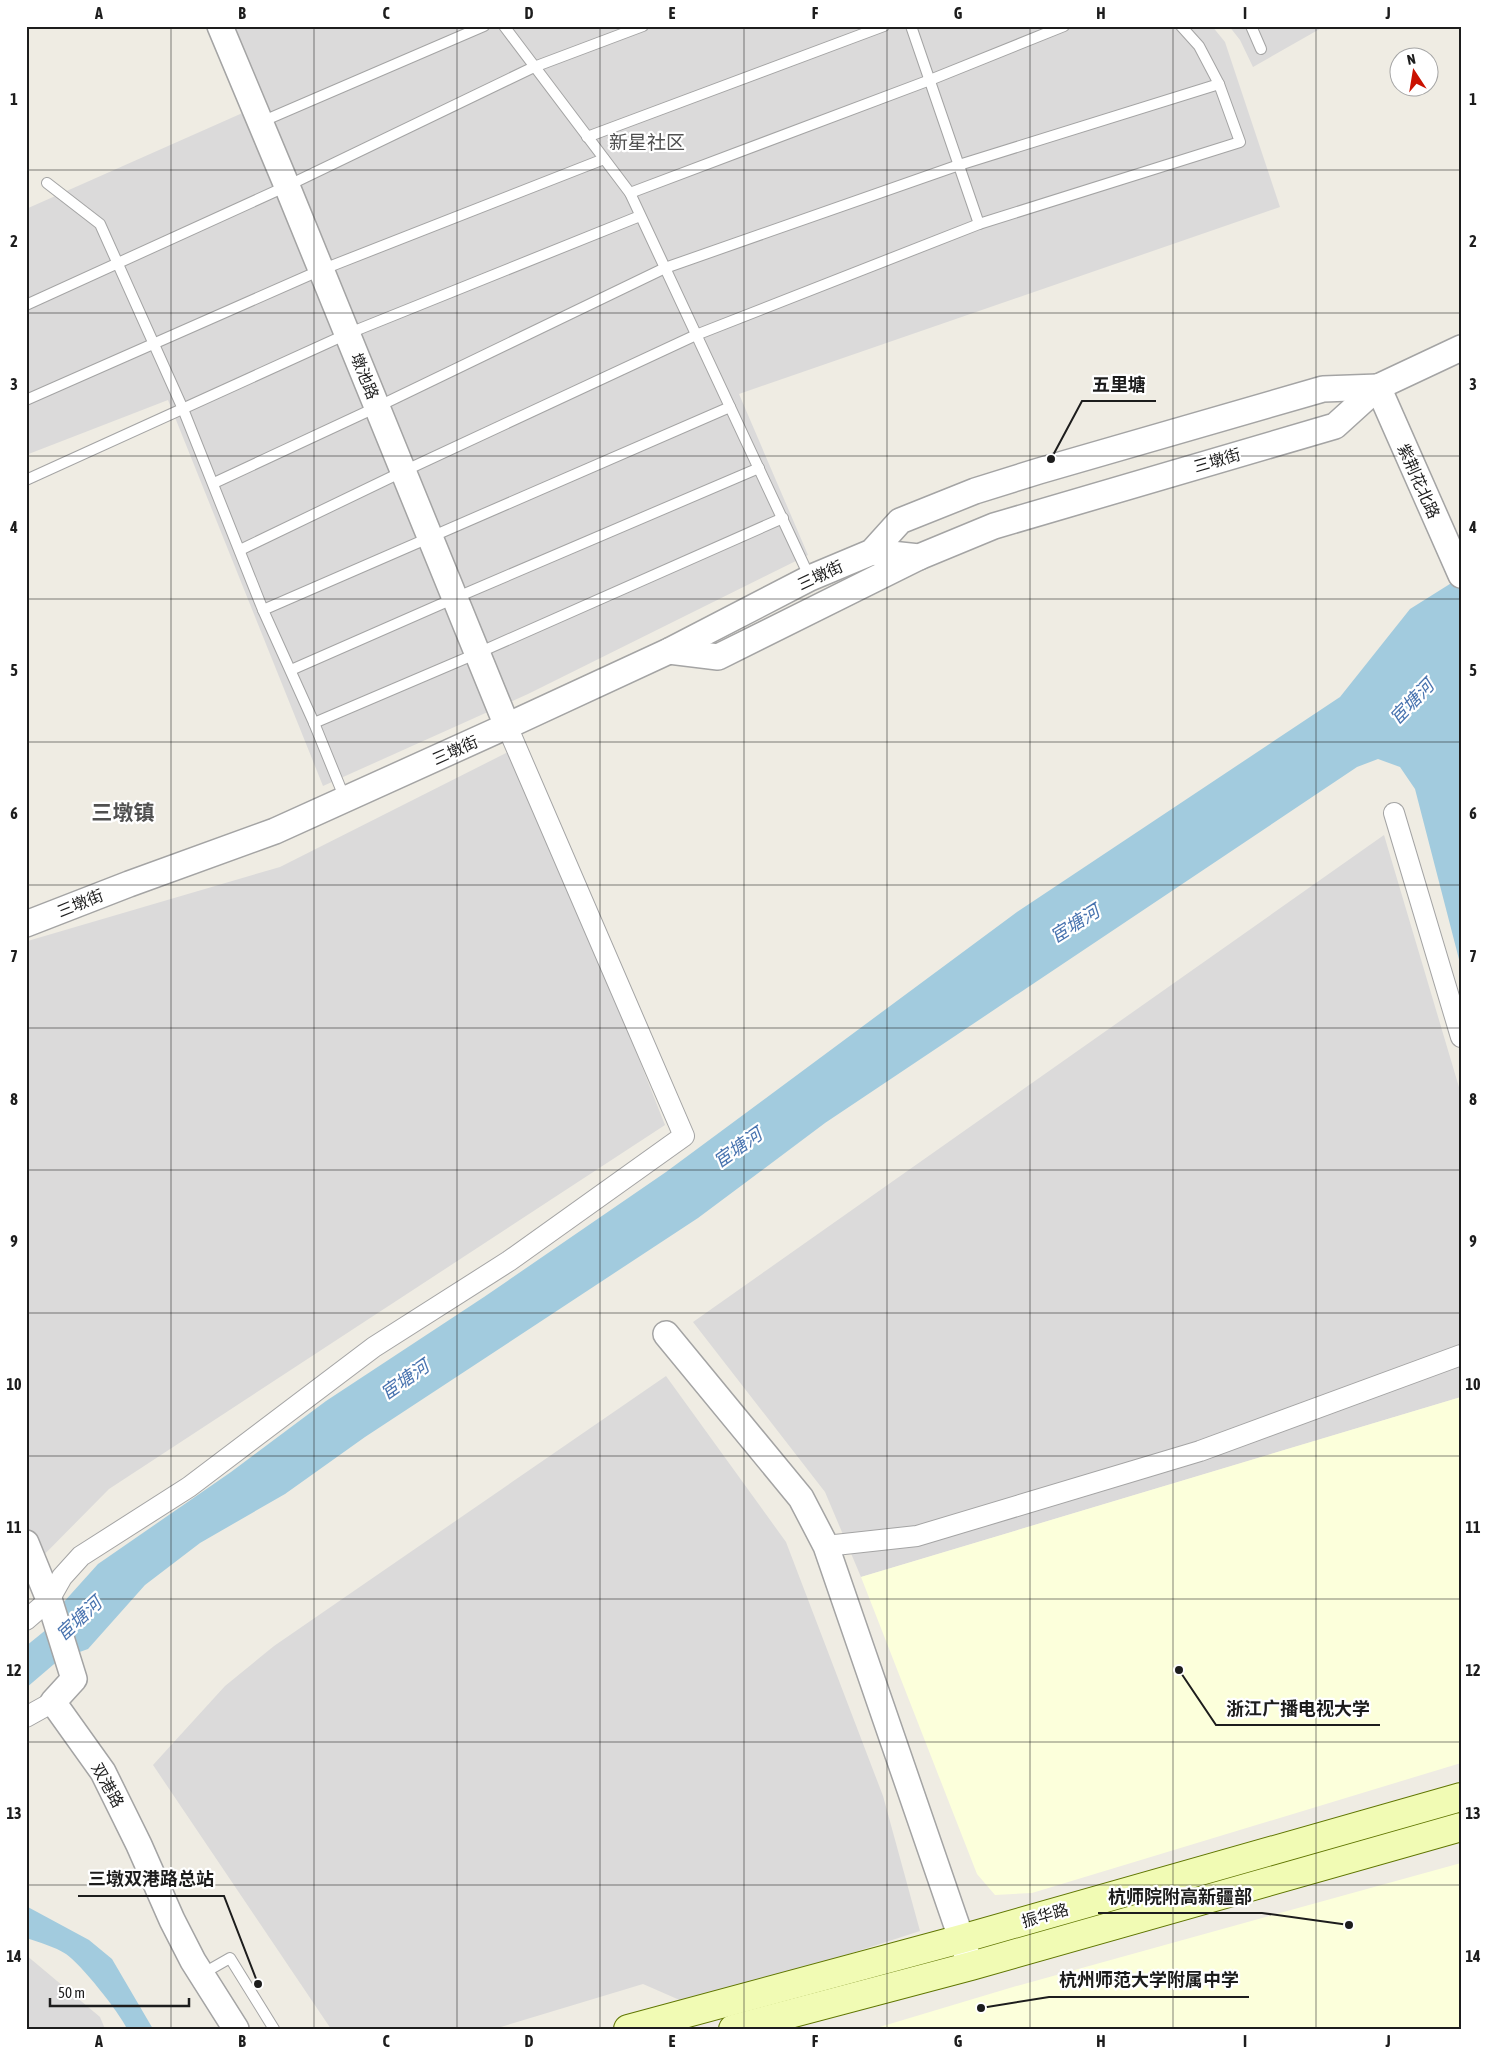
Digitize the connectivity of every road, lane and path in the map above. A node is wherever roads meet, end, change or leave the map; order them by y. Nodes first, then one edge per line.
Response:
1 (220, 26) edge
2 (484, 26) edge
3 (504, 26) edge
4 (643, 26) edge
5 (884, 26) edge
6 (911, 26) edge
7 (1064, 26) edge
8 (1181, 26) edge
9 (1252, 26) edge
10 (1261, 49) dead end
11 (534, 67) junction
12 (930, 80) junction
13 (1219, 84) junction
14 (261, 122) junction
15 (588, 137) junction
16 (604, 159) junction
17 (959, 165) junction
18 (47, 183) dead end
19 (287, 186) junction
20 (630, 193) junction
21 (640, 216) junction
22 (979, 224) junction
23 (118, 263) junction
24 (665, 268) junction
25 (321, 270) junction
26 (26, 305) edge
27 (348, 334) junction
28 (696, 335) junction
29 (154, 343) junction
30 (1461, 348) edge
31 (1378, 388) junction
32 (26, 400) edge
33 (377, 407) junction
34 (730, 407) junction
35 (183, 409) junction
36 (759, 468) junction
37 (404, 471) junction
38 (26, 480) edge
39 (214, 483) junction
40 (783, 518) junction
41 (431, 538) junction
42 (240, 550) junction
43 (872, 552) junction
44 (919, 556) junction
45 (1460, 573) edge
46 (810, 578) junction
47 (455, 598) junction
48 (263, 610) junction
49 (668, 651) junction
50 (478, 653) junction
51 (291, 670) junction
52 (314, 723) junction
53 (506, 726) junction
54 (346, 800) junction
55 (1394, 813) dead end
56 (26, 924) edge
57 (1461, 1037) edge
58 (666, 1334) dead end
59 (1461, 1355) edge
60 (26, 1543) edge
61 (826, 1546) junction
62 (50, 1601) junction
63 (26, 1620) edge
64 (53, 1702) junction
65 (26, 1717) edge
66 (1461, 1797) edge
67 (1461, 1827) edge
68 (961, 1940) junction
69 (971, 1966) junction
70 (202, 1974) junction
71 (236, 2029) edge
72 (274, 2029) edge
73 (628, 2029) edge
74 (733, 2029) edge

1 - 14 street, 墩池路
2 - 14 lane
3 - 11 lane
4 - 11 lane
5 - 15 lane
6 - 12 lane
7 - 12 lane
8 - 13 lane
9 - 10 lane
11 - 15 lane
11 - 19 lane
12 - 17 lane
12 - 20 lane
13 - 17 lane
13 - 22 lane
14 - 19 street, 墩池路
15 - 16 lane
16 - 20 lane
16 - 25 lane
17 - 22 lane
17 - 24 lane
18 - 23 lane
19 - 23 lane
19 - 25 street, 墩池路
20 - 21 lane
21 - 24 lane
21 - 27 lane
22 - 28 lane
23 - 26 lane
23 - 29 lane
24 - 28 lane
24 - 33 lane
25 - 27 street, 墩池路
25 - 29 lane
27 - 33 street, 墩池路
27 - 35 lane
28 - 34 lane
28 - 37 lane
29 - 32 lane
29 - 35 lane
30 - 31 street, 三墩街
31 - 43 street, 三墩街
31 - 44 street, 三墩街
31 - 45 street, 紫荆花北路
33 - 37 street, 墩池路
33 - 39 lane
34 - 36 lane
34 - 41 lane
35 - 38 lane
35 - 39 lane
36 - 40 lane
36 - 47 lane
37 - 41 street, 墩池路
37 - 42 lane
39 - 42 lane
40 - 46 lane
40 - 50 lane
41 - 47 street, 墩池路
41 - 48 lane
42 - 48 lane
43 - 44 street, 三墩街
43 - 46 street, 三墩街
44 - 49 street
46 - 49 street, 三墩街
47 - 50 street, 墩池路
47 - 51 lane
48 - 51 lane
49 - 53 street, 三墩街
50 - 52 lane
50 - 53 street, 墩池路
51 - 52 lane
52 - 54 lane
53 - 54 street, 三墩街
53 - 62 street
54 - 56 street, 三墩街
55 - 57 street
58 - 61 street
59 - 61 street
60 - 62 street
61 - 68 street
62 - 63 street
62 - 64 street
64 - 65 street
64 - 70 street, 双港路
66 - 68 main road, 振华路
67 - 69 main road, 振华路
68 - 69 street
68 - 73 main road, 振华路
69 - 74 main road, 振华路
70 - 71 street, 双港路
70 - 72 lane

